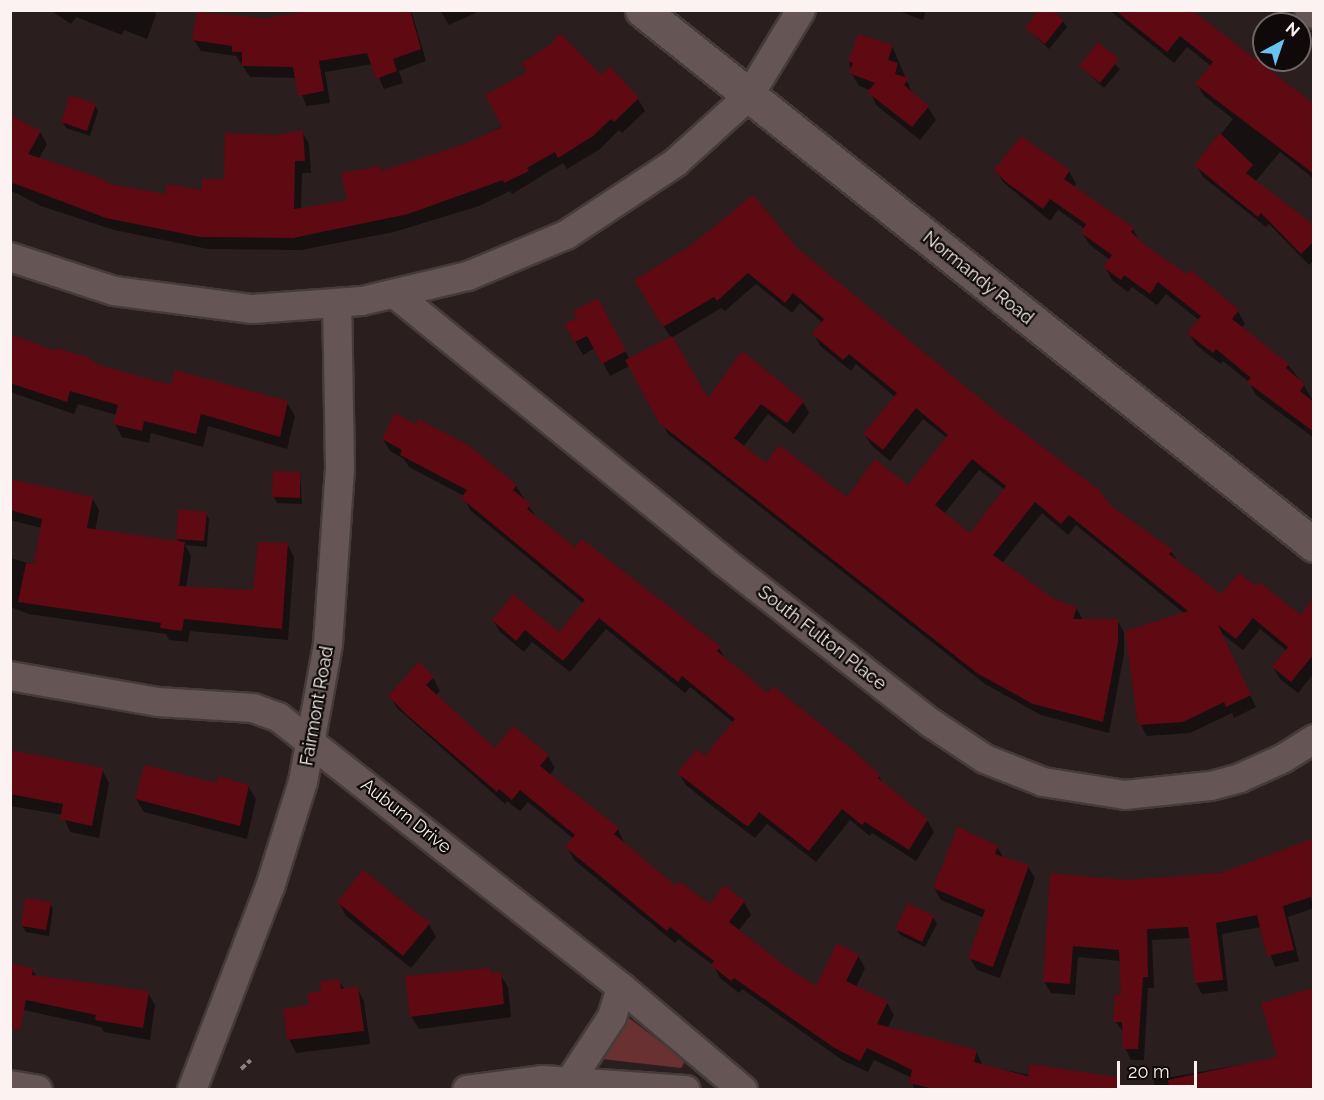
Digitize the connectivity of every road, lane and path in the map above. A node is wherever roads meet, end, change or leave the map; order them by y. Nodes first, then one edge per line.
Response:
1 (642, 10) edge
2 (801, 10) edge
3 (1309, 10) edge
4 (1314, 14) edge
5 (749, 96) junction
6 (10, 257) edge
7 (395, 294) junction
8 (337, 304) junction
9 (1314, 545) edge
10 (10, 676) edge
11 (1314, 739) edge
12 (310, 740) junction
13 (621, 987) junction
14 (251, 1060) dead end
15 (241, 1069) dead end
16 (570, 1081) junction
17 (10, 1085) edge
18 (38, 1089) edge
19 (192, 1089) edge
20 (467, 1089) edge
21 (686, 1089) edge
22 (743, 1089) edge

1 - 5 street, Normandy Road
2 - 5 street
3 - 4 street
5 - 7 street
5 - 9 street, Normandy Road
6 - 8 street
7 - 8 street
7 - 11 street, South Fulton Place
8 - 12 street, Fairmont Road
10 - 12 street, Auburn Drive
12 - 13 street, Auburn Drive
12 - 19 street, Fairmont Road
13 - 16 street
13 - 22 street, Auburn Drive
14 - 15 path
16 - 20 street
16 - 21 street
17 - 18 street

